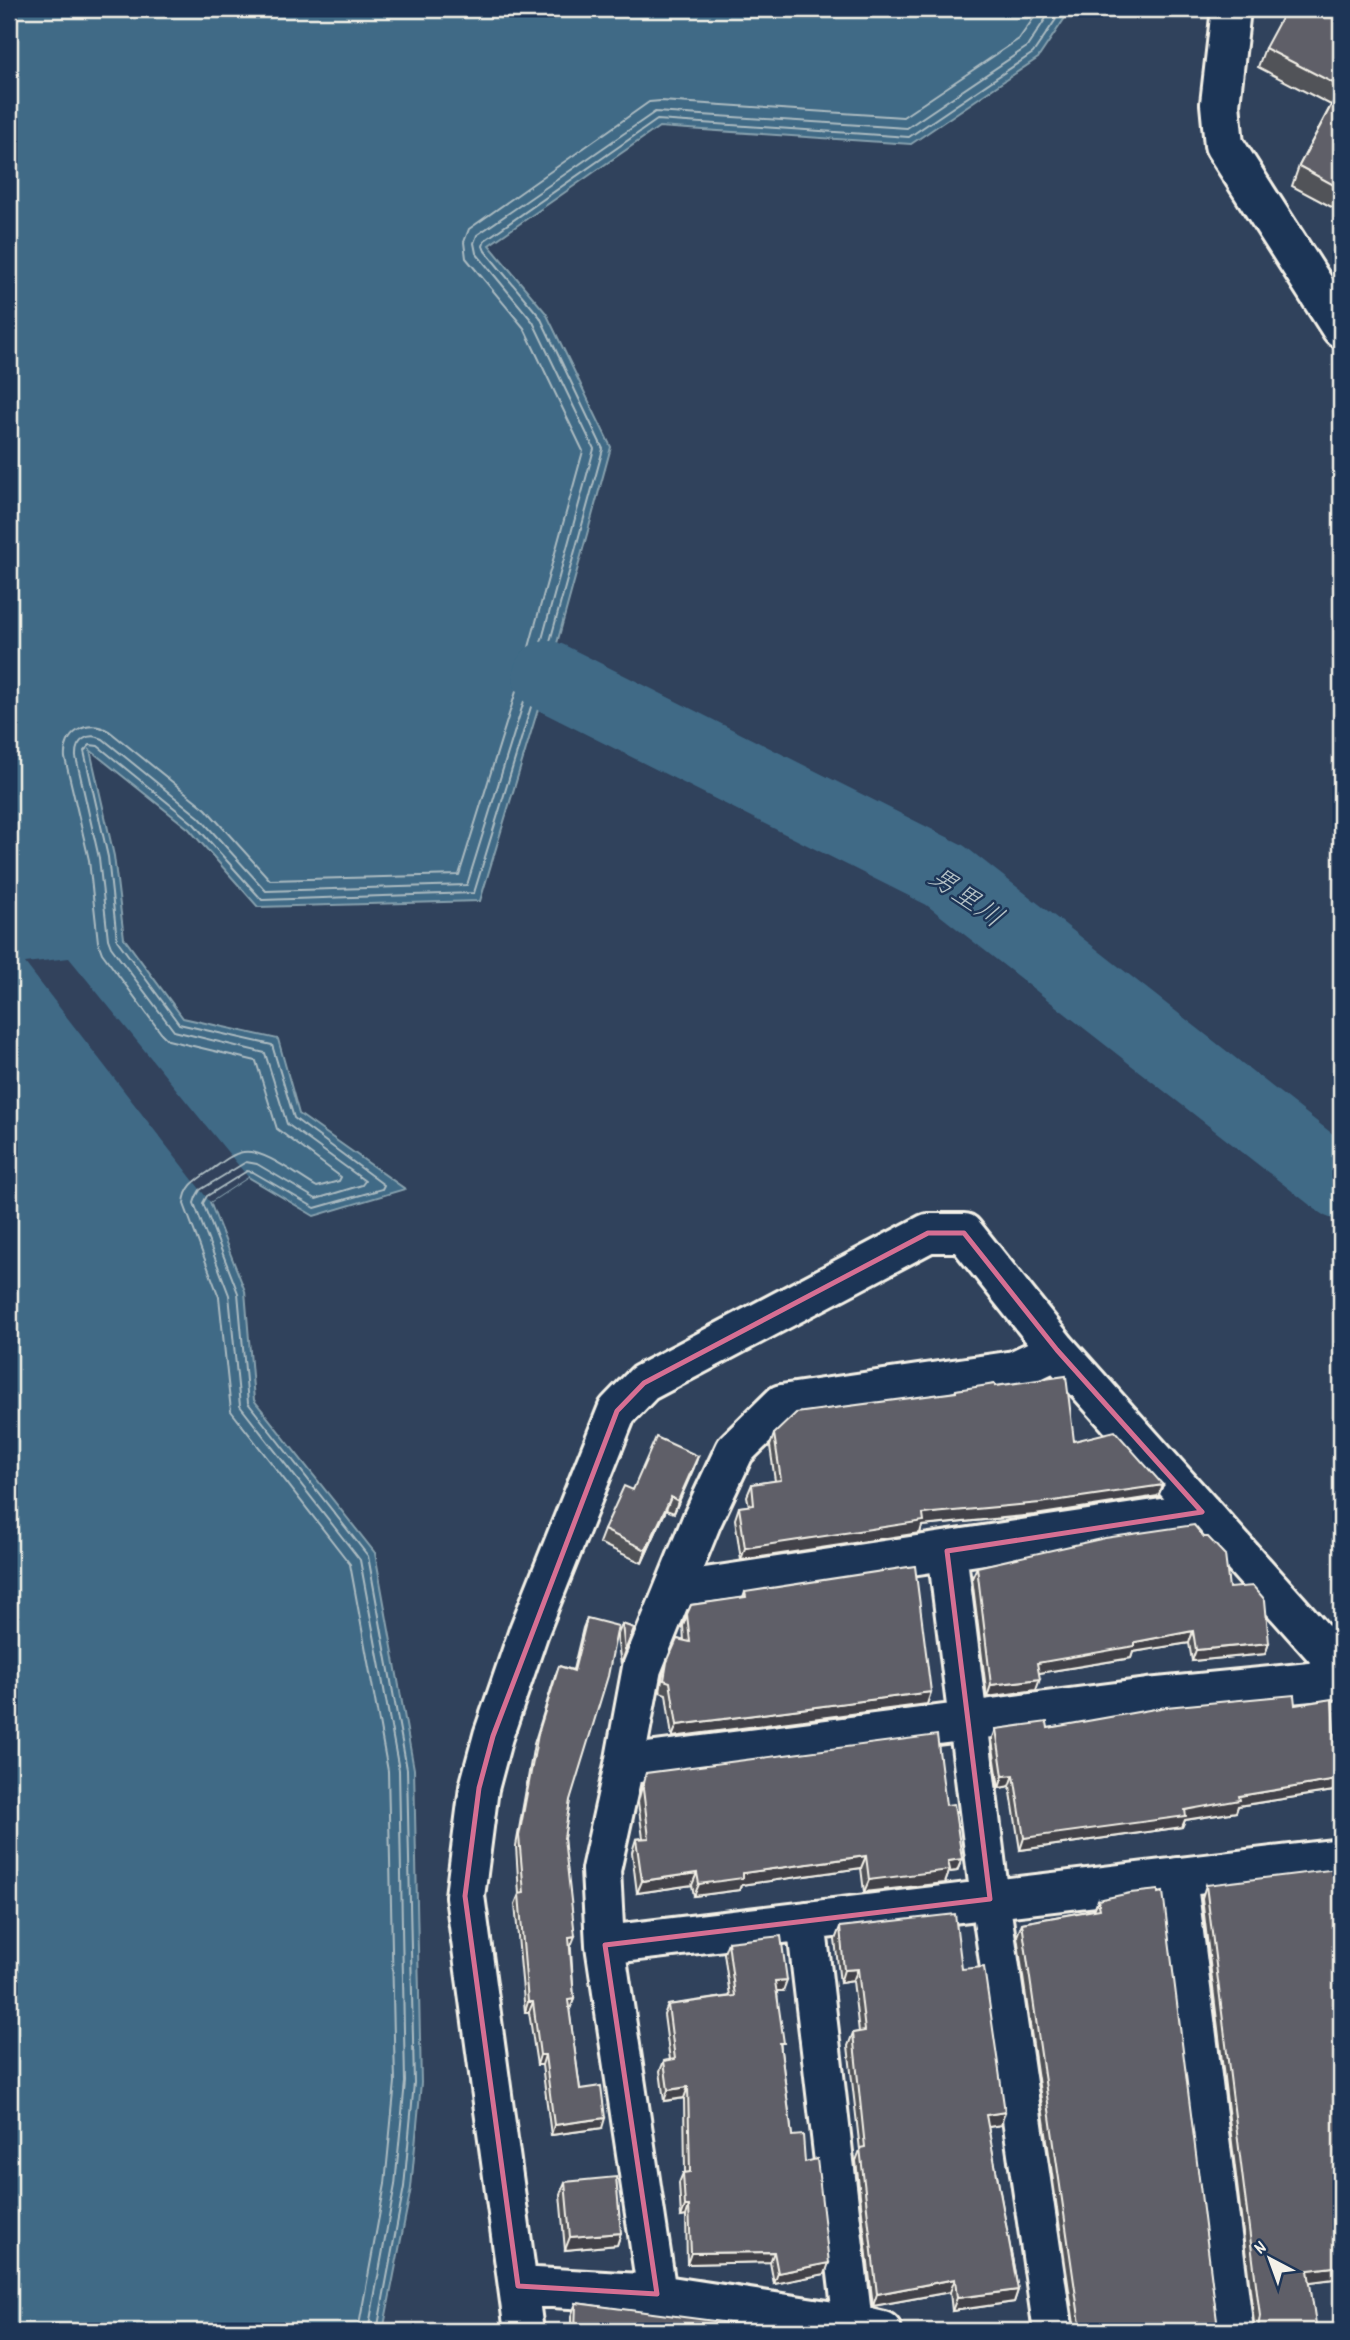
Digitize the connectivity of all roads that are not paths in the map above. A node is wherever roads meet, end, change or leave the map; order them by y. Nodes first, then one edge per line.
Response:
1 (1231, 9) edge
2 (1341, 328) edge
3 (1057, 1350) junction
4 (1202, 1513) junction
5 (947, 1551) junction
6 (673, 1592) junction
7 (1341, 1668) edge
8 (1341, 1679) edge
9 (967, 1721) junction
10 (624, 1765) junction
11 (1341, 1858) edge
12 (1177, 1877) junction
13 (990, 1899) junction
14 (806, 1921) junction
15 (605, 1945) junction
16 (518, 2286) junction
17 (657, 2294) junction
18 (867, 2328) edge
19 (524, 2331) edge
20 (1053, 2331) edge
21 (1234, 2331) edge

1 - 2 street
3 - 4 street
3 - 6 street
3 - 16 street
4 - 5 street
4 - 7 street
5 - 6 street
5 - 9 street
6 - 10 street
8 - 9 street
9 - 10 street
9 - 13 street
10 - 15 street
11 - 12 street
12 - 13 street
12 - 21 street
13 - 14 street
13 - 20 street
14 - 15 street
14 - 18 street
15 - 17 street
16 - 17 street
16 - 19 street
17 - 18 street

